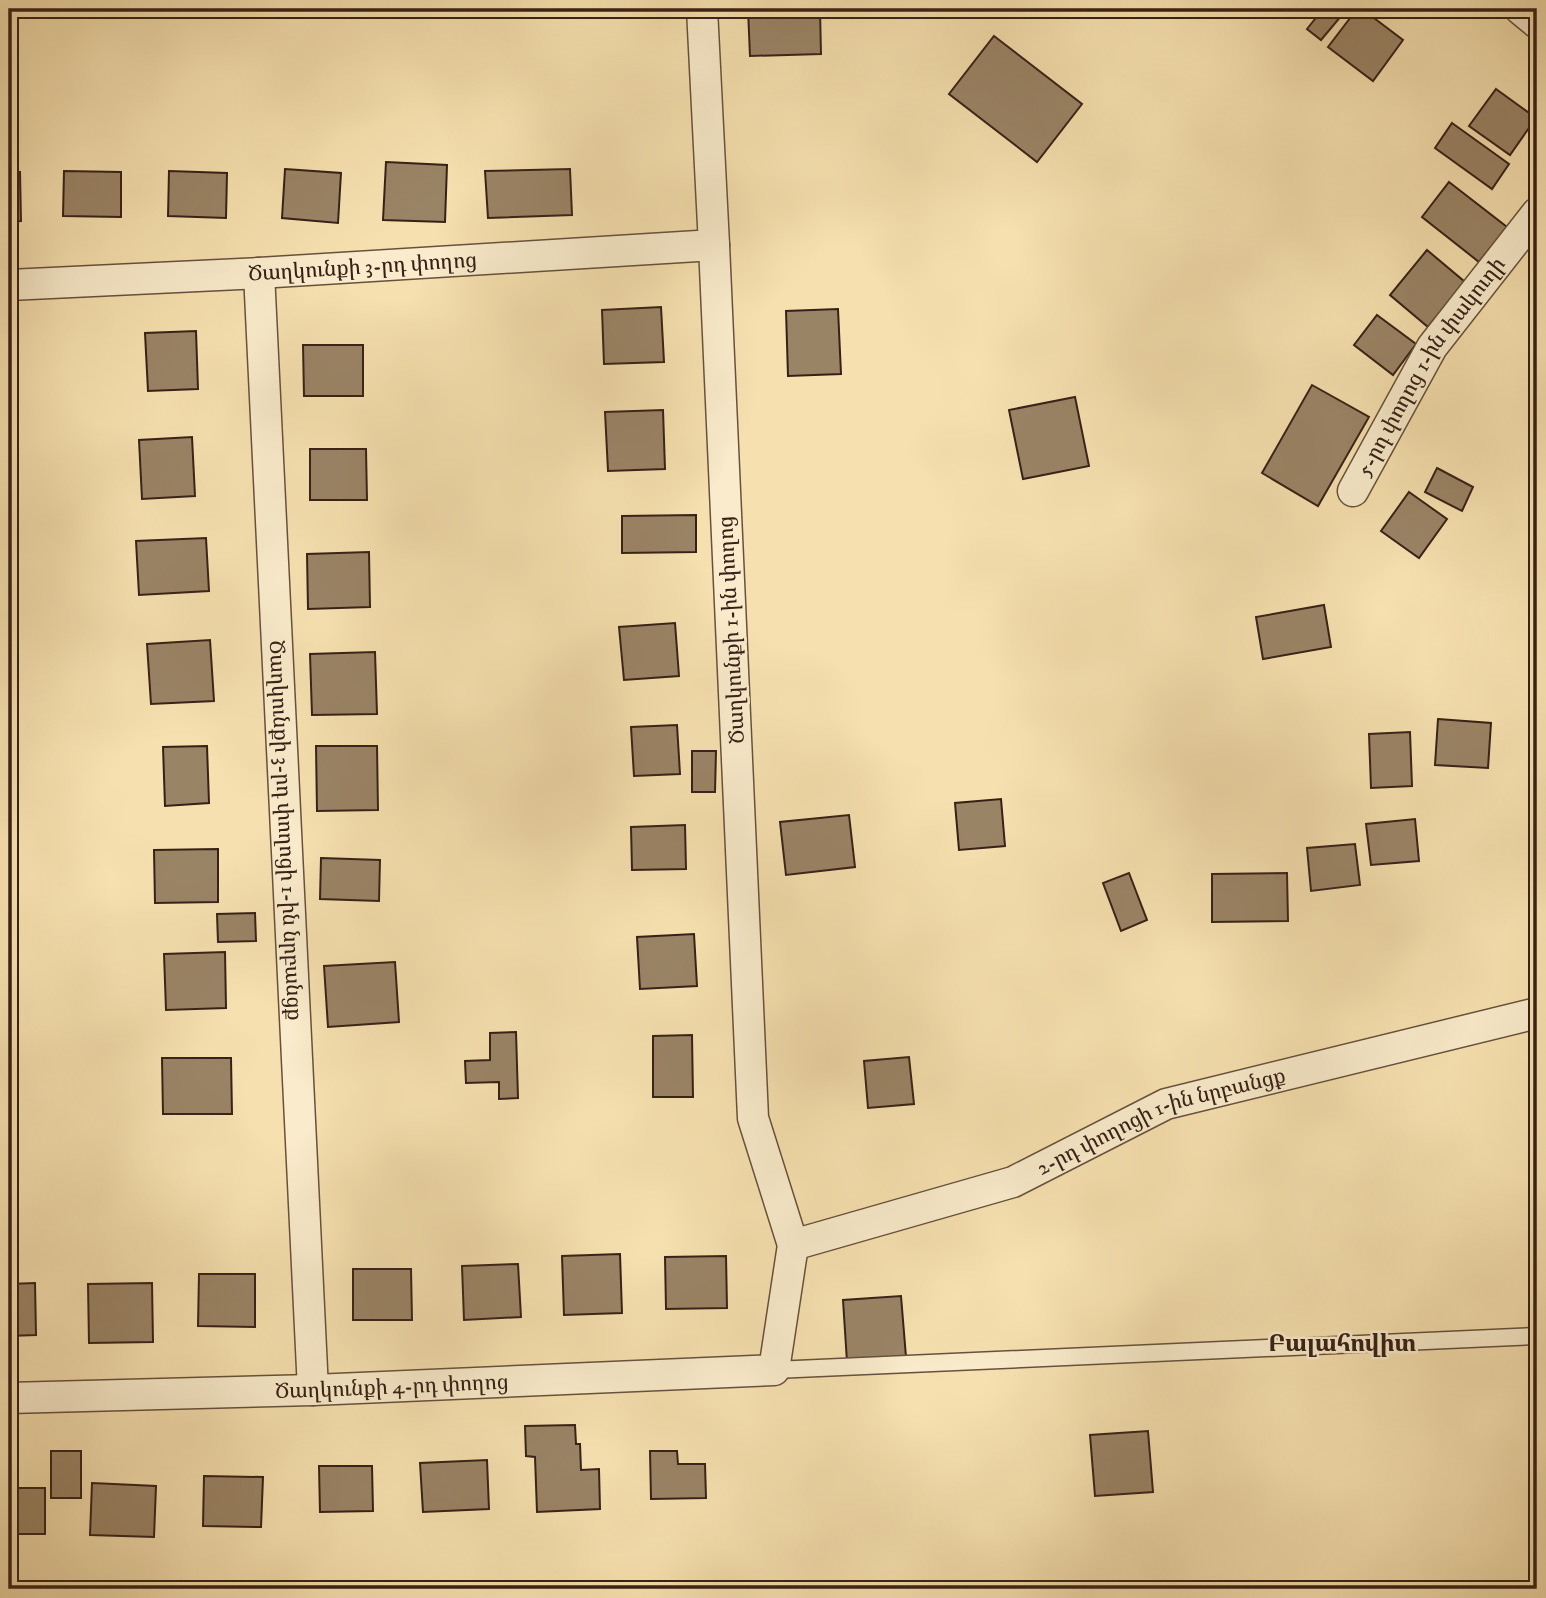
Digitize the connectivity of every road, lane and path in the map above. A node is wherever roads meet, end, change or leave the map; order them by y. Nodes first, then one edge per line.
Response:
1 (702, 9) edge
2 (1520, 9) edge
3 (1537, 23) edge
4 (1537, 214) edge
5 (714, 245) junction
6 (259, 273) junction
7 (9, 285) edge
8 (1353, 491) dead end
9 (1537, 1013) edge
10 (793, 1245) junction
11 (1537, 1336) edge
12 (774, 1370) junction
13 (313, 1390) junction
14 (9, 1398) edge

1 - 5 street, Ծաղկունքի 1-ին փողոց
2 - 3 street
4 - 8 street, 5-րդ փողոց 1-ին փակուղի
5 - 6 street, Ծաղկունքի 3-րդ փողոց
5 - 10 street, Ծաղկունքի 1-ին փողոց
6 - 7 street, Ծաղկունքի 3-րդ փողոց
6 - 13 street, Ծաղկունքի 3-րդ փողոցի 1-ին նրբանցք
9 - 10 street, 2-րդ փողոցի 1-ին նրբանցք
10 - 12 street
11 - 12 lane
12 - 13 street, Ծաղկունքի 4-րդ փողոց
13 - 14 street, Ծաղկունքի 4-րդ փողոց

